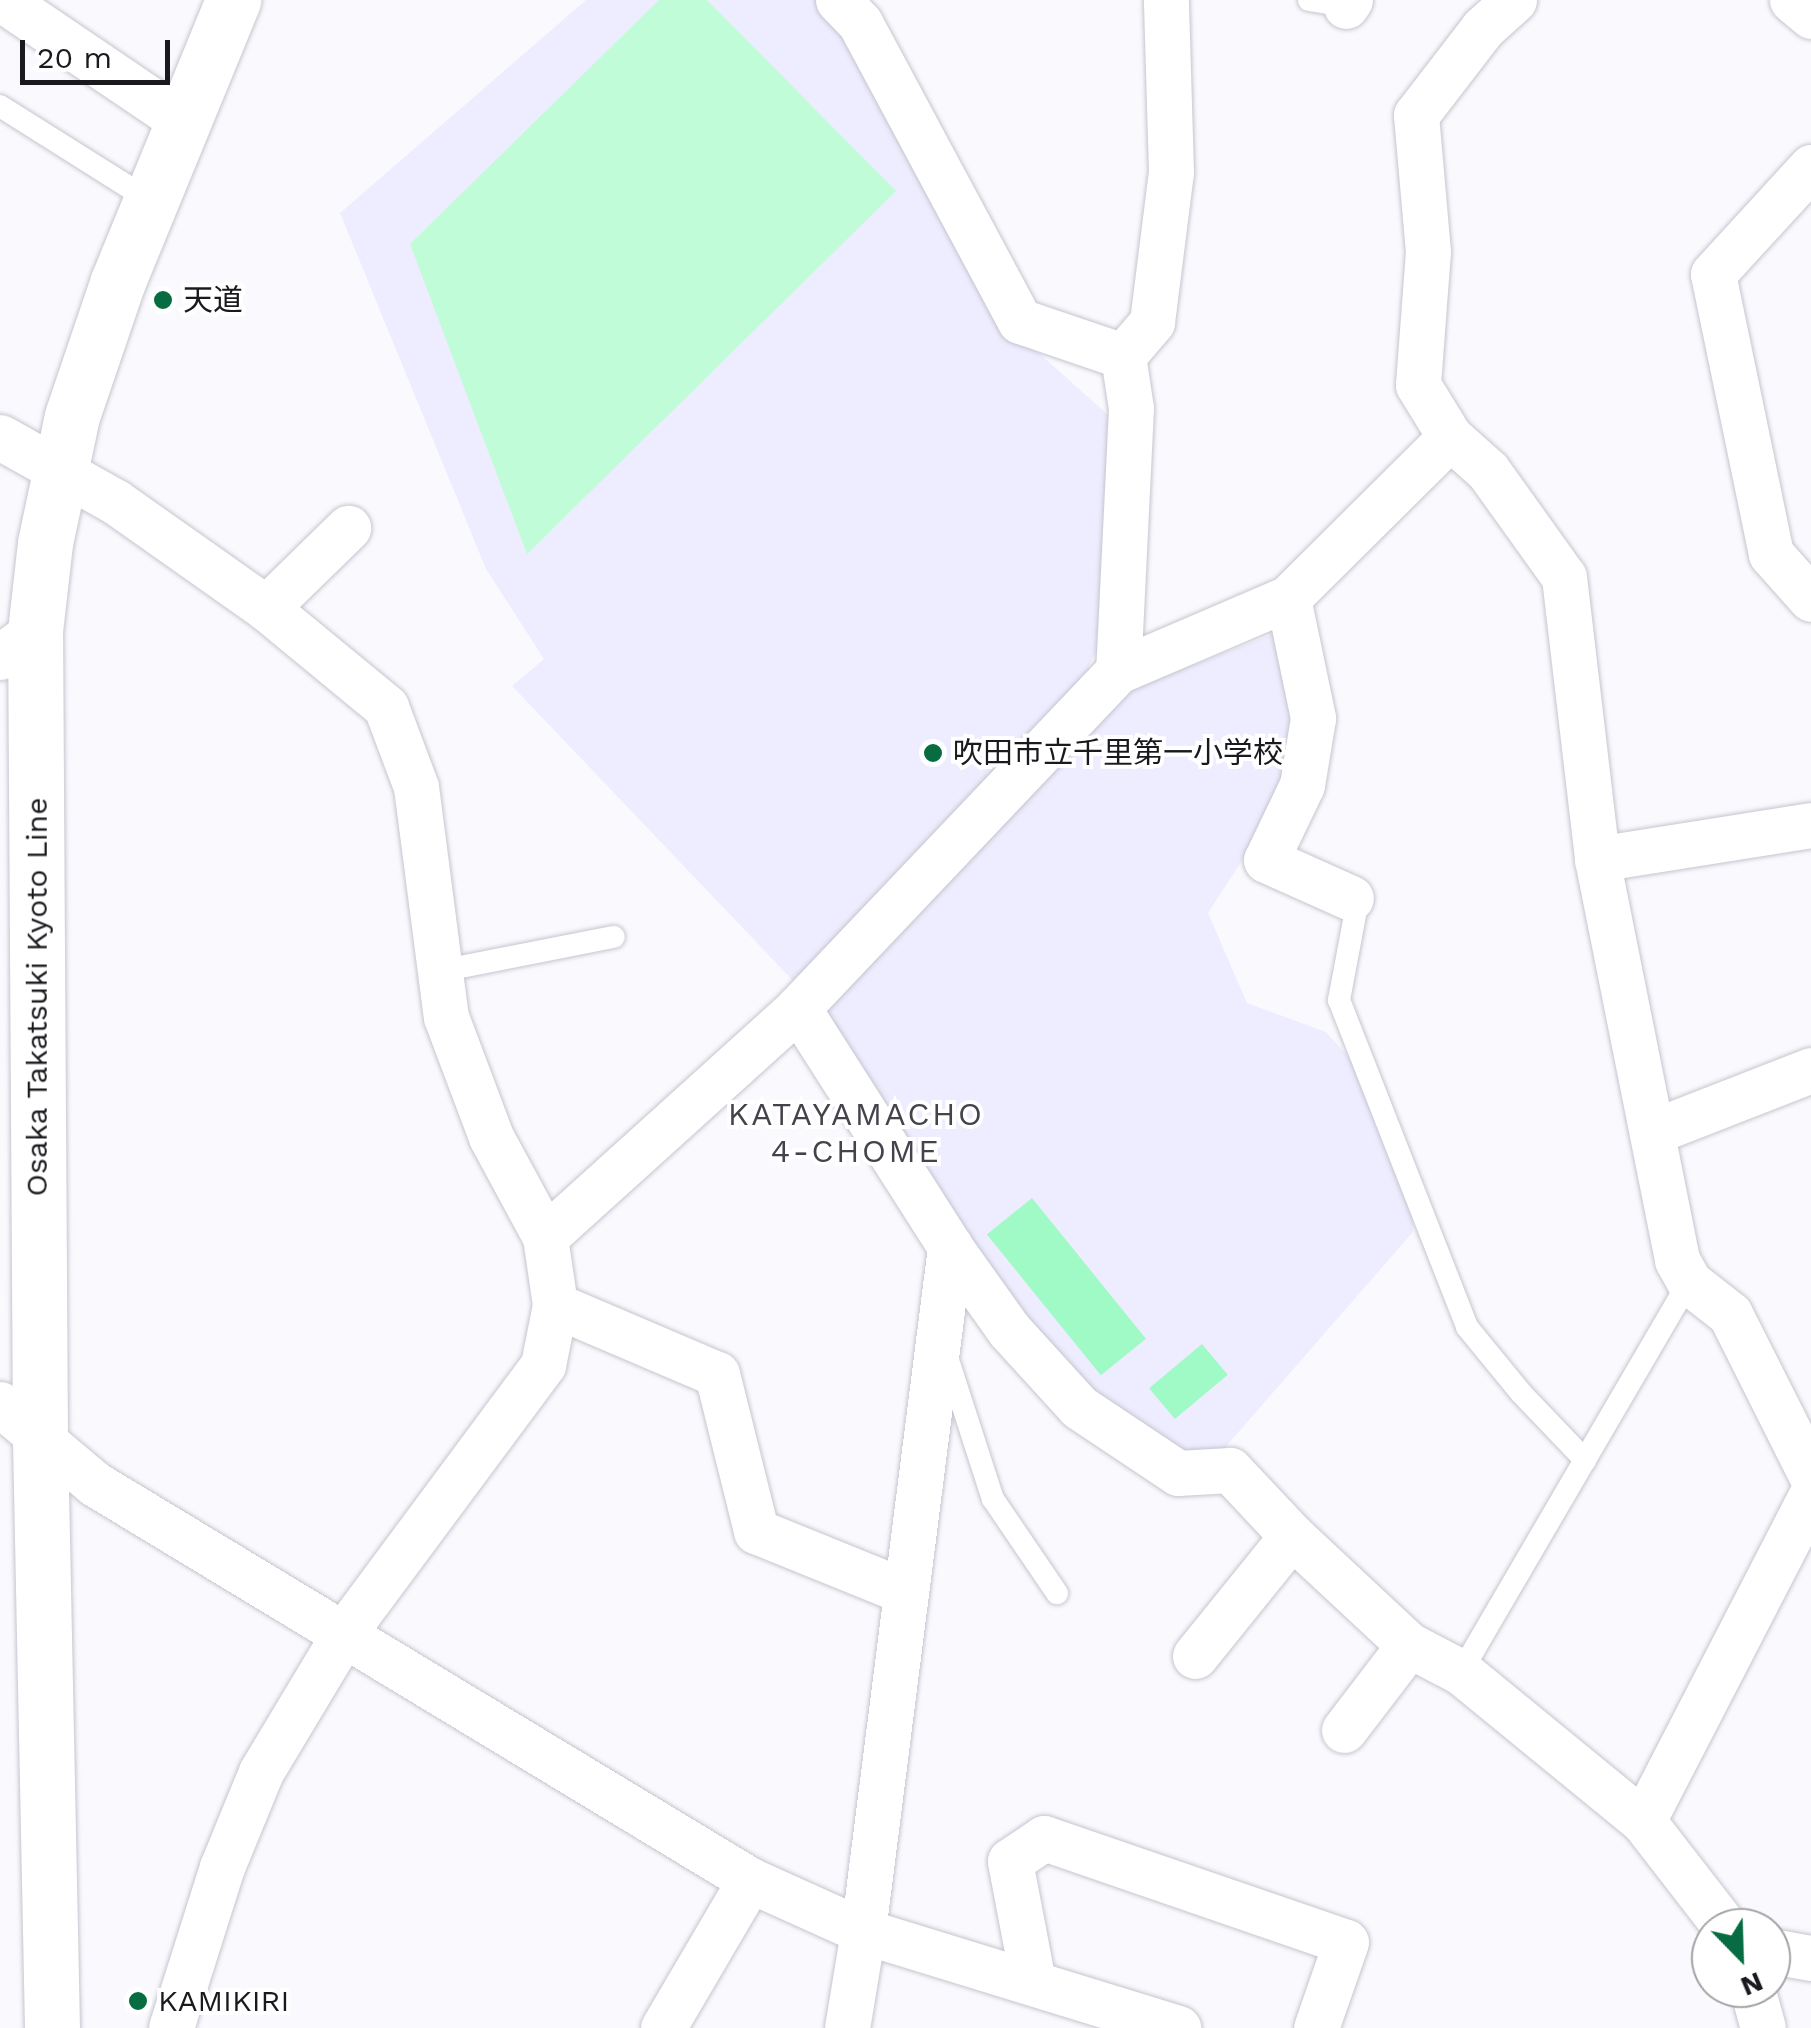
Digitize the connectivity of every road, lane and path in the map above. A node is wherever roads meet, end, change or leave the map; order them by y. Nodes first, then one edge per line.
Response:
1 (4, 0) edge
2 (232, 0) edge
3 (838, 0) edge
4 (1166, 0) edge
5 (1514, 0) edge
6 (1792, 0) edge
7 (1811, 16) edge
8 (0, 106) edge
9 (183, 122) junction
10 (1811, 167) edge
11 (151, 201) junction
12 (1122, 356) junction
13 (0, 437) edge
14 (1450, 437) junction
15 (58, 468) junction
16 (348, 528) dead end
17 (1288, 598) junction
18 (1811, 599) edge
19 (266, 608) junction
20 (18, 644) edge
21 (1118, 671) junction
22 (1811, 825) edge
23 (1597, 859) junction
24 (1351, 898) joint
25 (614, 938) dead end
26 (440, 972) junction
27 (798, 1008) junction
28 (1811, 1070) edge
29 (1652, 1132) junction
30 (545, 1236) junction
31 (950, 1247) junction
32 (1689, 1282) junction
33 (554, 1305) junction
34 (939, 1330) junction
35 (20, 1422) edge
36 (1585, 1460) junction
37 (1811, 1475) edge
38 (1811, 1496) edge
39 (1292, 1536) junction
40 (906, 1592) junction
41 (1057, 1593) dead end
42 (345, 1632) junction
43 (1409, 1645) junction
44 (1195, 1656) dead end
45 (1461, 1672) junction
46 (1344, 1730) dead end
47 (1643, 1821) junction
48 (750, 1880) junction
49 (1710, 1908) edge
50 (863, 1931) junction
51 (1032, 1982) junction
52 (52, 2028) edge
53 (171, 2028) edge
54 (663, 2028) edge
55 (846, 2028) edge
56 (1178, 2028) edge
57 (1316, 2028) edge

1 - 9 street
2 - 9 main road, Osaka Takatsuki Kyoto Line
3 - 12 street
4 - 12 street
5 - 14 street
6 - 7 street
8 - 11 lane
9 - 11 main road, Osaka Takatsuki Kyoto Line
10 - 18 street
11 - 15 main road, Osaka Takatsuki Kyoto Line
12 - 21 street
13 - 15 street
14 - 17 street
14 - 23 street
15 - 19 street
15 - 20 main road, Osaka Takatsuki Kyoto Line
16 - 19 street
17 - 21 street
17 - 24 street
19 - 26 street
20 - 35 main road, Osaka Takatsuki Kyoto Line
21 - 27 street
22 - 23 street
23 - 29 street
24 - 36 lane
25 - 26 lane
26 - 30 street
27 - 30 street
27 - 31 street
28 - 29 street
29 - 32 street
30 - 33 street
31 - 34 street
31 - 39 street
32 - 36 lane
32 - 37 street
33 - 40 street
33 - 42 street
34 - 40 street
34 - 41 lane
35 - 42 street
35 - 52 main road, Osaka Takatsuki Kyoto Line
36 - 45 lane
38 - 47 street
39 - 43 street
39 - 44 street
40 - 50 street
42 - 48 street
42 - 53 street
43 - 45 street
43 - 46 street
45 - 47 street
47 - 49 street
48 - 50 street
48 - 54 street
50 - 51 street
50 - 55 street
51 - 56 street
51 - 57 street

